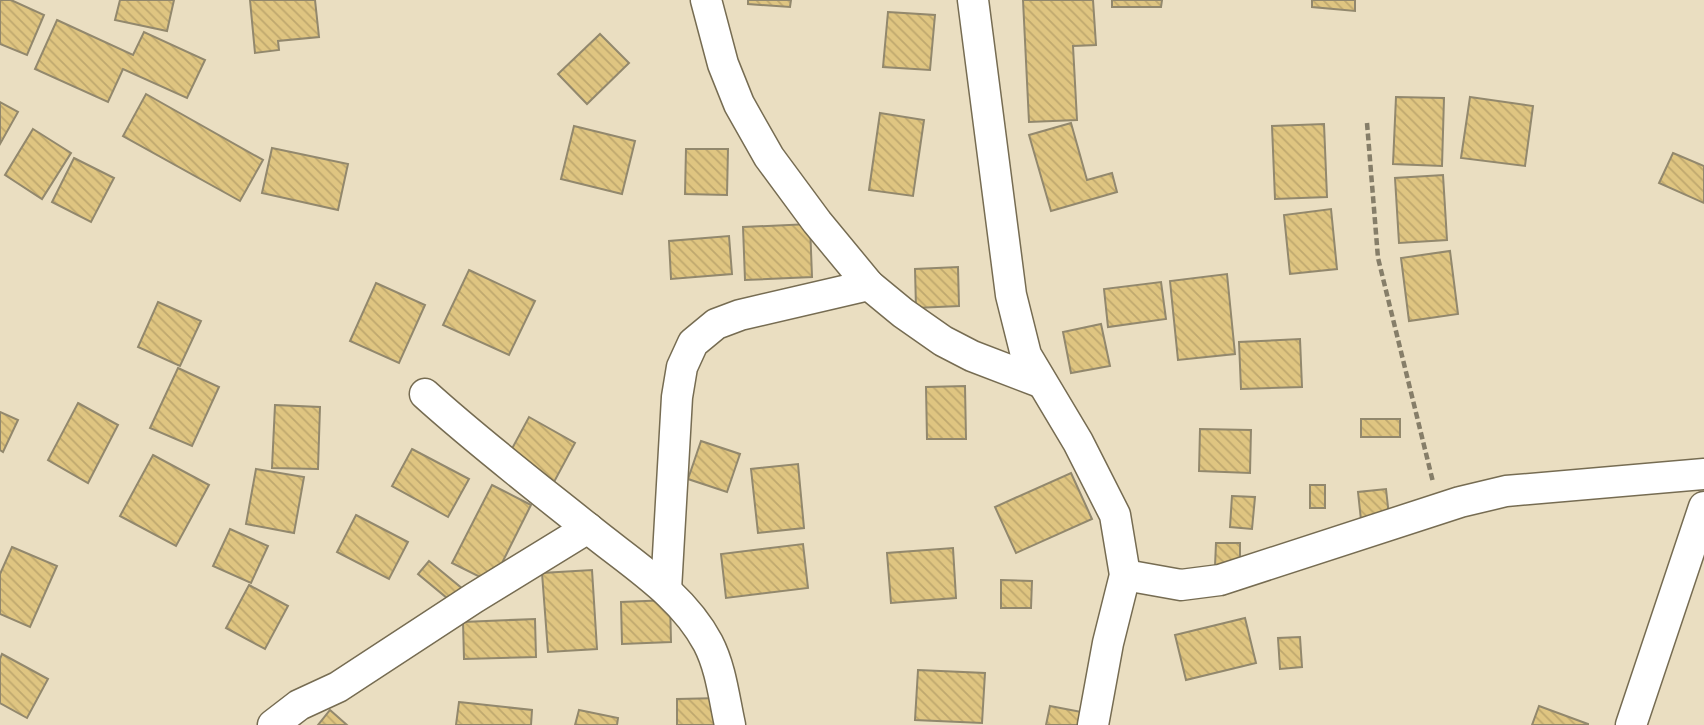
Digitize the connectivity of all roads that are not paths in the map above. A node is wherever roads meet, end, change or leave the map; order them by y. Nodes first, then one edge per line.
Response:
1 (706, 0) edge
2 (973, 0) edge
3 (869, 285) junction
4 (1040, 382) junction
5 (425, 394) dead end
6 (1704, 474) edge
7 (1704, 507) edge
8 (588, 528) junction
9 (1693, 572) edge
10 (1125, 575) junction
11 (666, 590) junction
12 (272, 725) edge
13 (730, 725) edge
14 (1093, 725) edge
15 (1631, 725) edge

1 - 3 street
2 - 4 street
3 - 4 street
3 - 11 street
4 - 10 street
5 - 8 street
6 - 10 street
7 - 9 street
8 - 11 street
8 - 12 street
9 - 15 street
10 - 14 street
11 - 13 street

